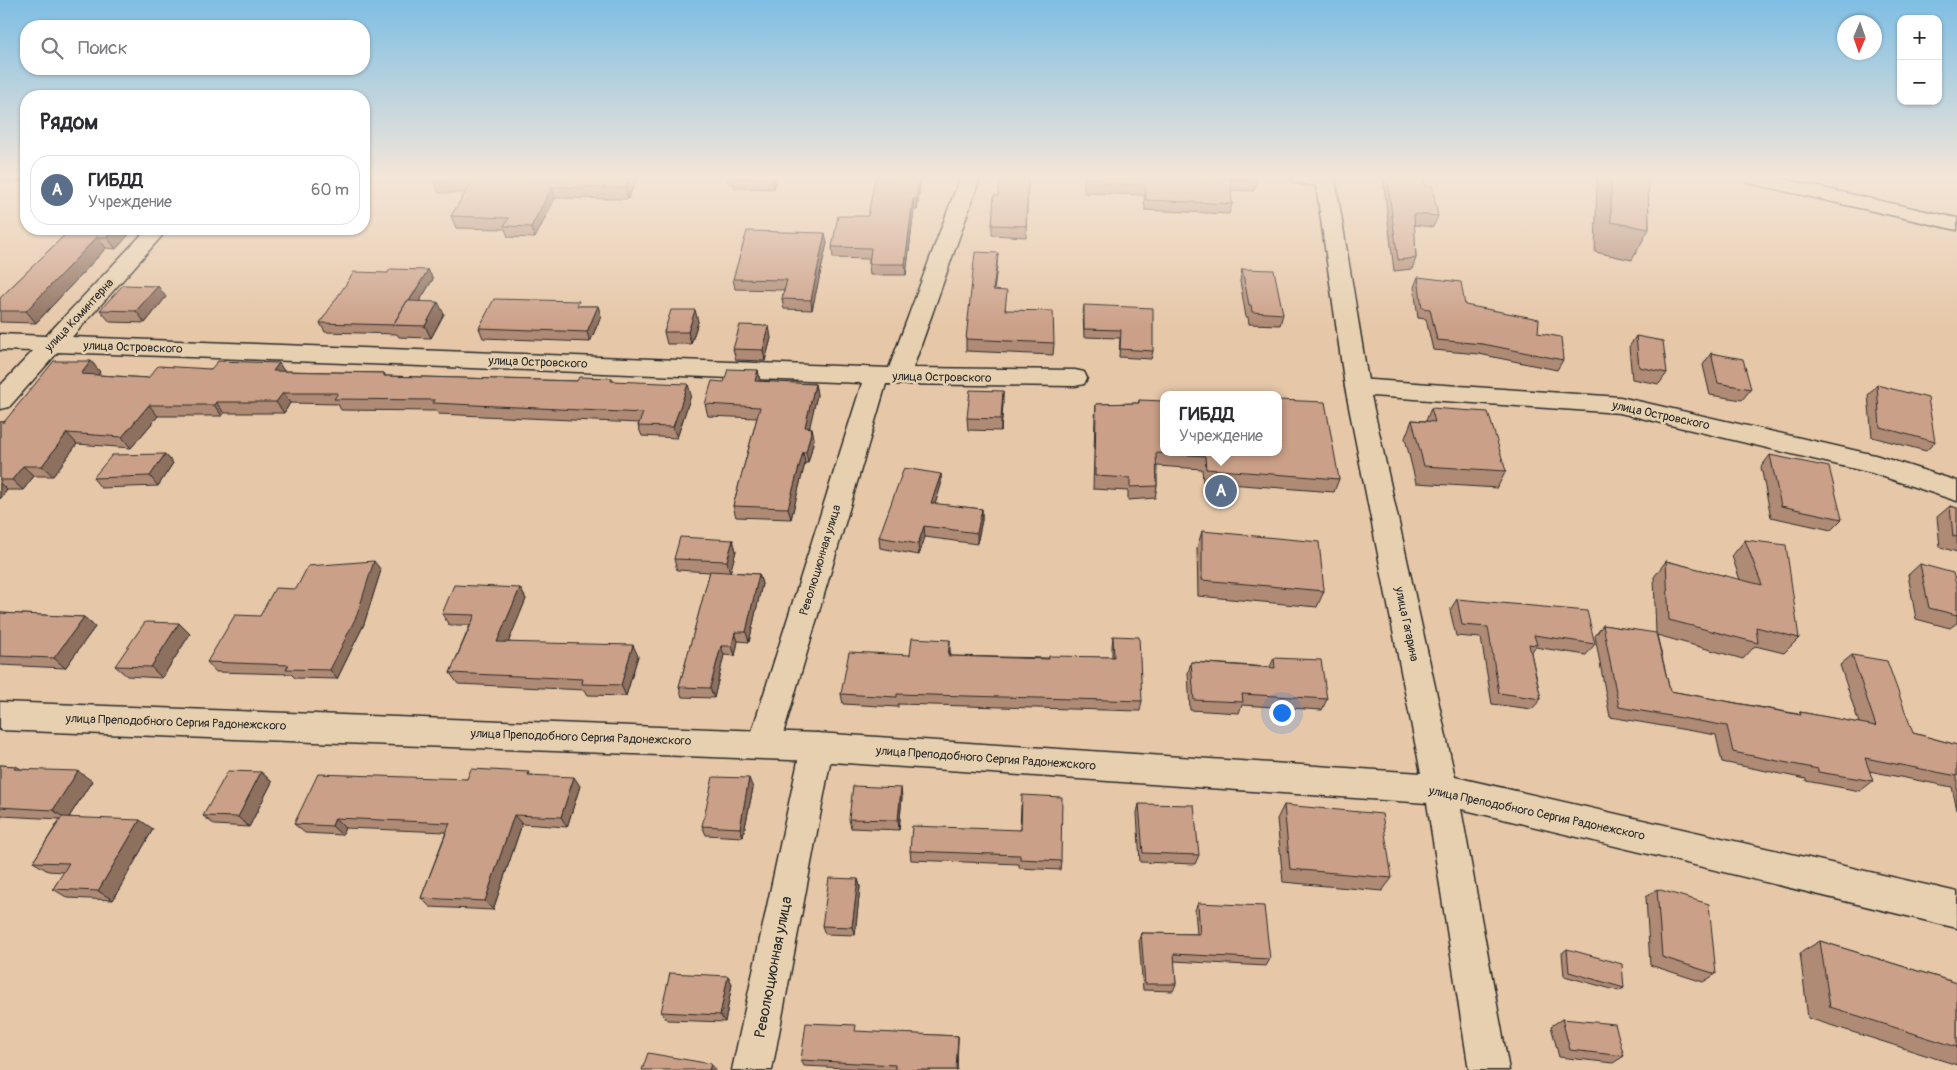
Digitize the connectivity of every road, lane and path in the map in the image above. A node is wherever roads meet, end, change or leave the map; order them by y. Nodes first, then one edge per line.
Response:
1 (949, 228) edge
2 (1327, 228) edge
3 (153, 235) edge
4 (0, 342) edge
5 (53, 344) junction
6 (887, 376) junction
7 (1076, 378) dead end
8 (1357, 387) junction
9 (0, 401) edge
10 (1957, 491) edge
11 (0, 716) edge
12 (764, 744) junction
13 (817, 747) junction
14 (1441, 789) junction
15 (1957, 910) edge
16 (752, 1070) edge
17 (1489, 1070) edge

1 - 6 street, Революционная улица
2 - 8 street, улица Гагарина
3 - 5 street, улица Коминтерна
4 - 5 street, улица Островского
5 - 6 street, улица Островского
5 - 9 street, улица Коминтерна
6 - 7 street, улица Островского
6 - 12 street, Революционная улица
8 - 10 street, улица Островского
8 - 14 street, улица Гагарина
11 - 12 street, улица Преподобного Сергия Радонежского
12 - 13 street, улица Преподобного Сергия Радонежского
13 - 14 street, улица Преподобного Сергия Радонежского
13 - 16 street, Революционная улица
14 - 15 street, улица Преподобного Сергия Радонежского
14 - 17 street, улица Гагарина

